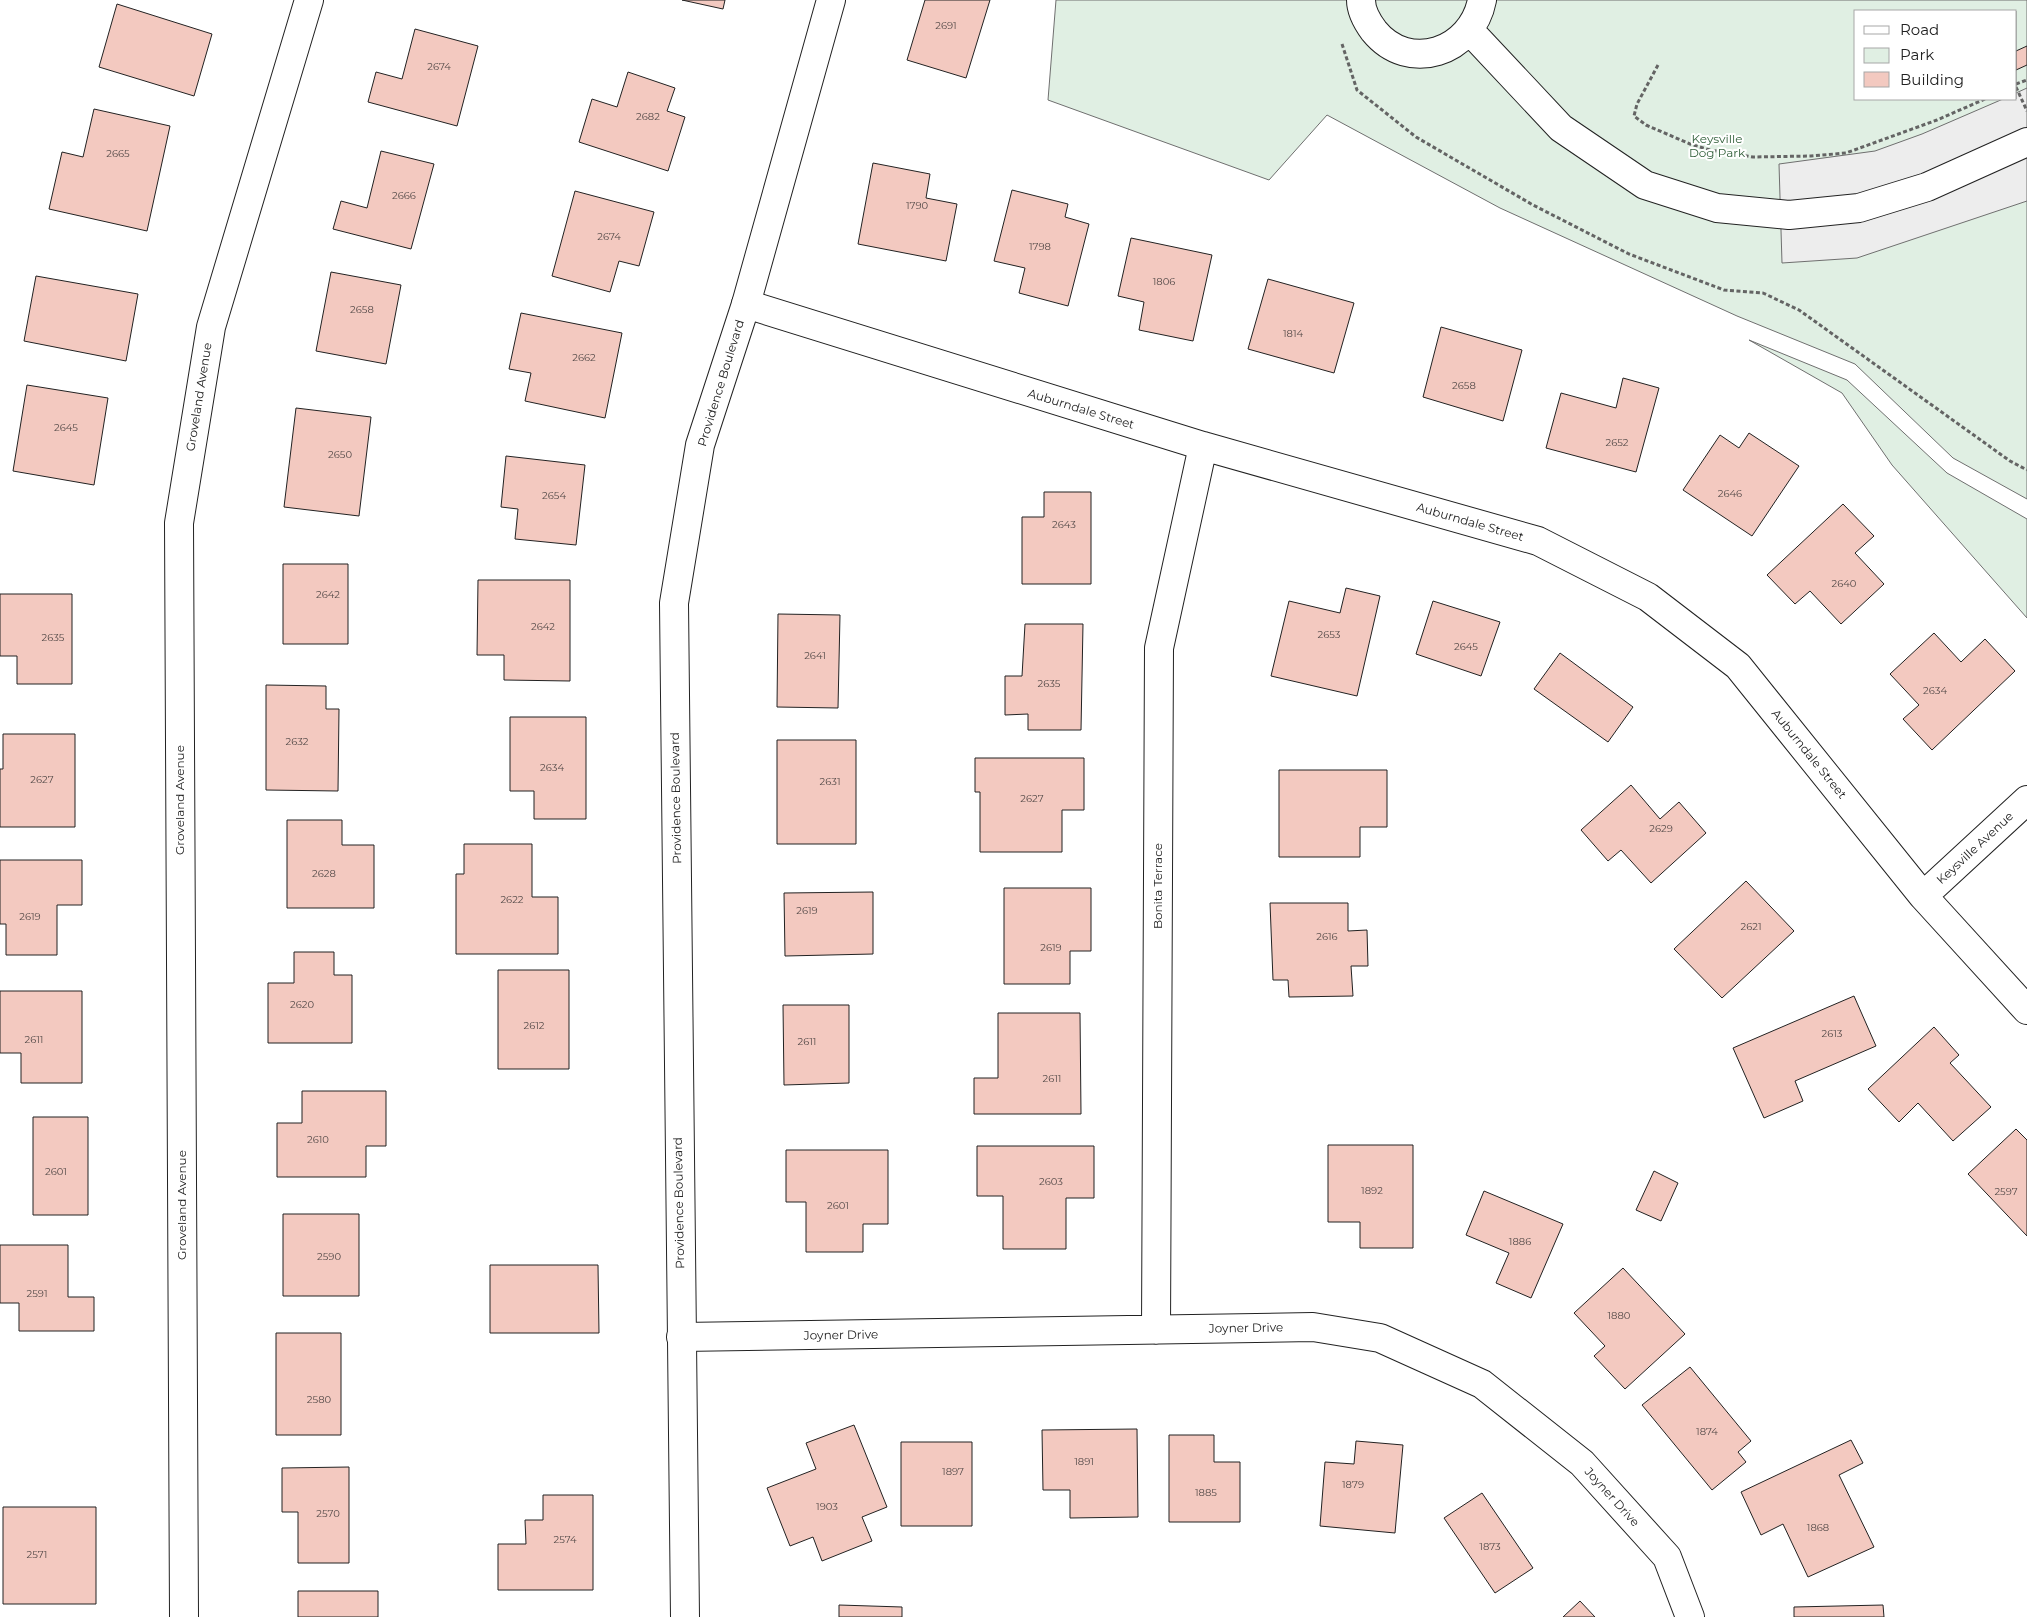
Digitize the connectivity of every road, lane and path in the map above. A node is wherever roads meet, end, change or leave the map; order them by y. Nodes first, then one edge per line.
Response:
1 (309, 0) edge
2 (831, 0) edge
3 (1361, 0) edge
4 (1482, 0) edge
5 (1470, 31) junction
6 (1340, 38) dead end
7 (1658, 65) dead end
8 (2017, 87) edge
9 (1983, 100) edge
10 (2027, 112) edge
11 (2027, 142) edge
12 (746, 304) junction
13 (1203, 446) junction
14 (2027, 470) edge
15 (2027, 800) edge
16 (1923, 896) junction
17 (2027, 1010) edge
18 (1156, 1330) junction
19 (681, 1337) junction
20 (184, 1617) edge
21 (685, 1617) edge
22 (1690, 1617) edge

1 - 20 street, Groveland Avenue
2 - 12 street, Providence Boulevard
3 - 5 street
4 - 5 street
5 - 11 street
6 - 14 path
7 - 9 path
8 - 10 path
12 - 13 street, Auburndale Street
12 - 19 street, Providence Boulevard
13 - 16 street, Auburndale Street
13 - 18 street, Bonita Terrace
15 - 16 street, Keysville Avenue
16 - 17 street, Auburndale Street
18 - 19 street, Joyner Drive
18 - 22 street, Joyner Drive
19 - 21 street, Providence Boulevard

